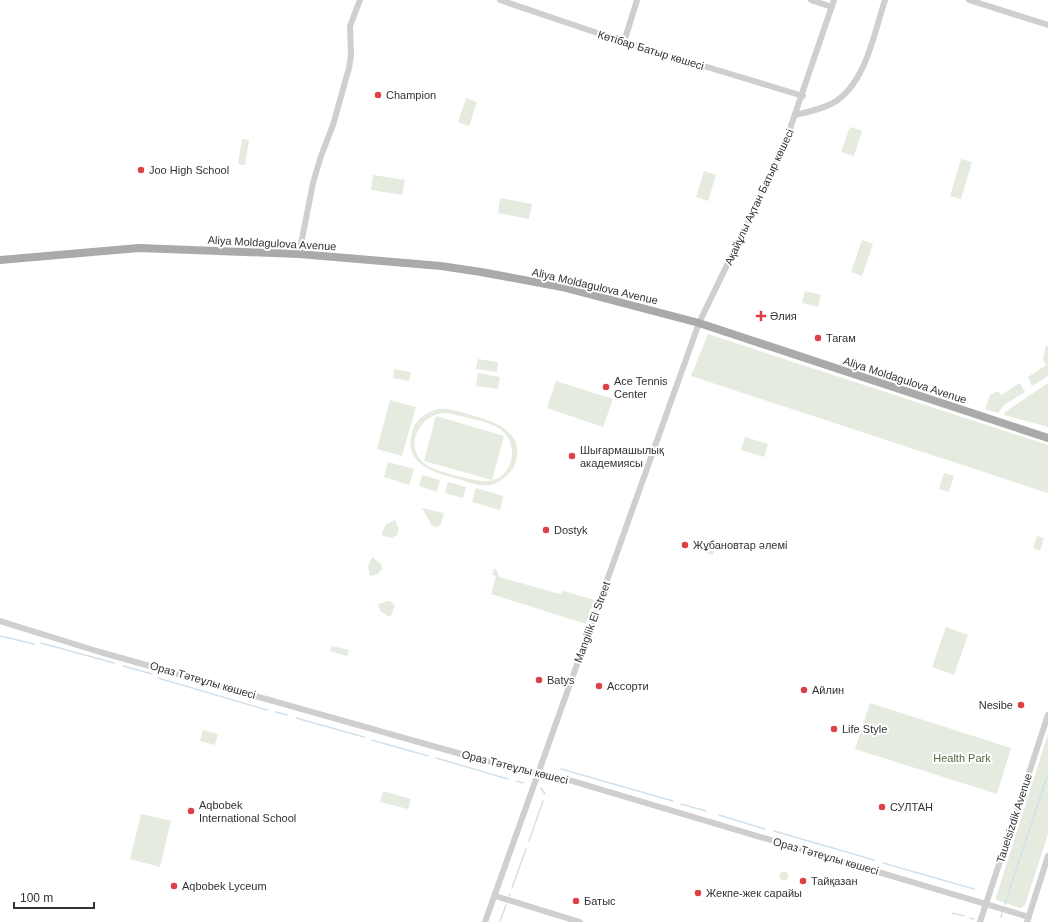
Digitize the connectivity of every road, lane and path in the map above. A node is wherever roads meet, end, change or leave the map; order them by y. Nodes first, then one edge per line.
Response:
1 (360, 0) edge
2 (500, 0) edge
3 (637, 0) edge
4 (811, 0) edge
5 (834, 0) edge
6 (885, 0) edge
7 (969, 0) edge
8 (832, 7) junction
9 (1048, 25) edge
10 (624, 42) junction
11 (803, 96) junction
12 (795, 115) junction
13 (299, 254) junction
14 (0, 260) edge
15 (699, 323) junction
16 (1048, 438) edge
17 (0, 621) edge
18 (1048, 715) edge
19 (537, 773) junction
20 (1048, 856) edge
21 (495, 896) junction
22 (986, 904) junction
23 (1028, 920) edge
24 (485, 922) edge
25 (580, 922) edge
26 (980, 922) edge

1 - 13 street
2 - 10 street, Көтібар Батыр көшесі
3 - 10 street
4 - 8 street
5 - 8 street, Ақайұлы Ақтан Батыр көшесі
6 - 12 street
7 - 9 street
8 - 11 street, Ақайұлы Ақтан Батыр көшесі
10 - 11 street, Көтібар Батыр көшесі
11 - 12 street, Ақайұлы Ақтан Батыр көшесі
12 - 15 street, Ақайұлы Ақтан Батыр көшесі
13 - 14 main road, Aliya Moldagulova Avenue
13 - 15 main road, Aliya Moldagulova Avenue
15 - 16 main road, Aliya Moldagulova Avenue
15 - 19 street, Mangilik El Street
17 - 19 street, Ораз Тәтеұлы көшесі
18 - 22 street, Tauelsizdik Avenue
19 - 21 street, Mangilik El Street
19 - 22 street, Ораз Тәтеұлы көшесі
20 - 23 street
21 - 24 street, Mangilik El Street
21 - 25 street
22 - 23 street, Ораз Тәтеұлы көшесі
22 - 26 street, Tauelsizdik Avenue

